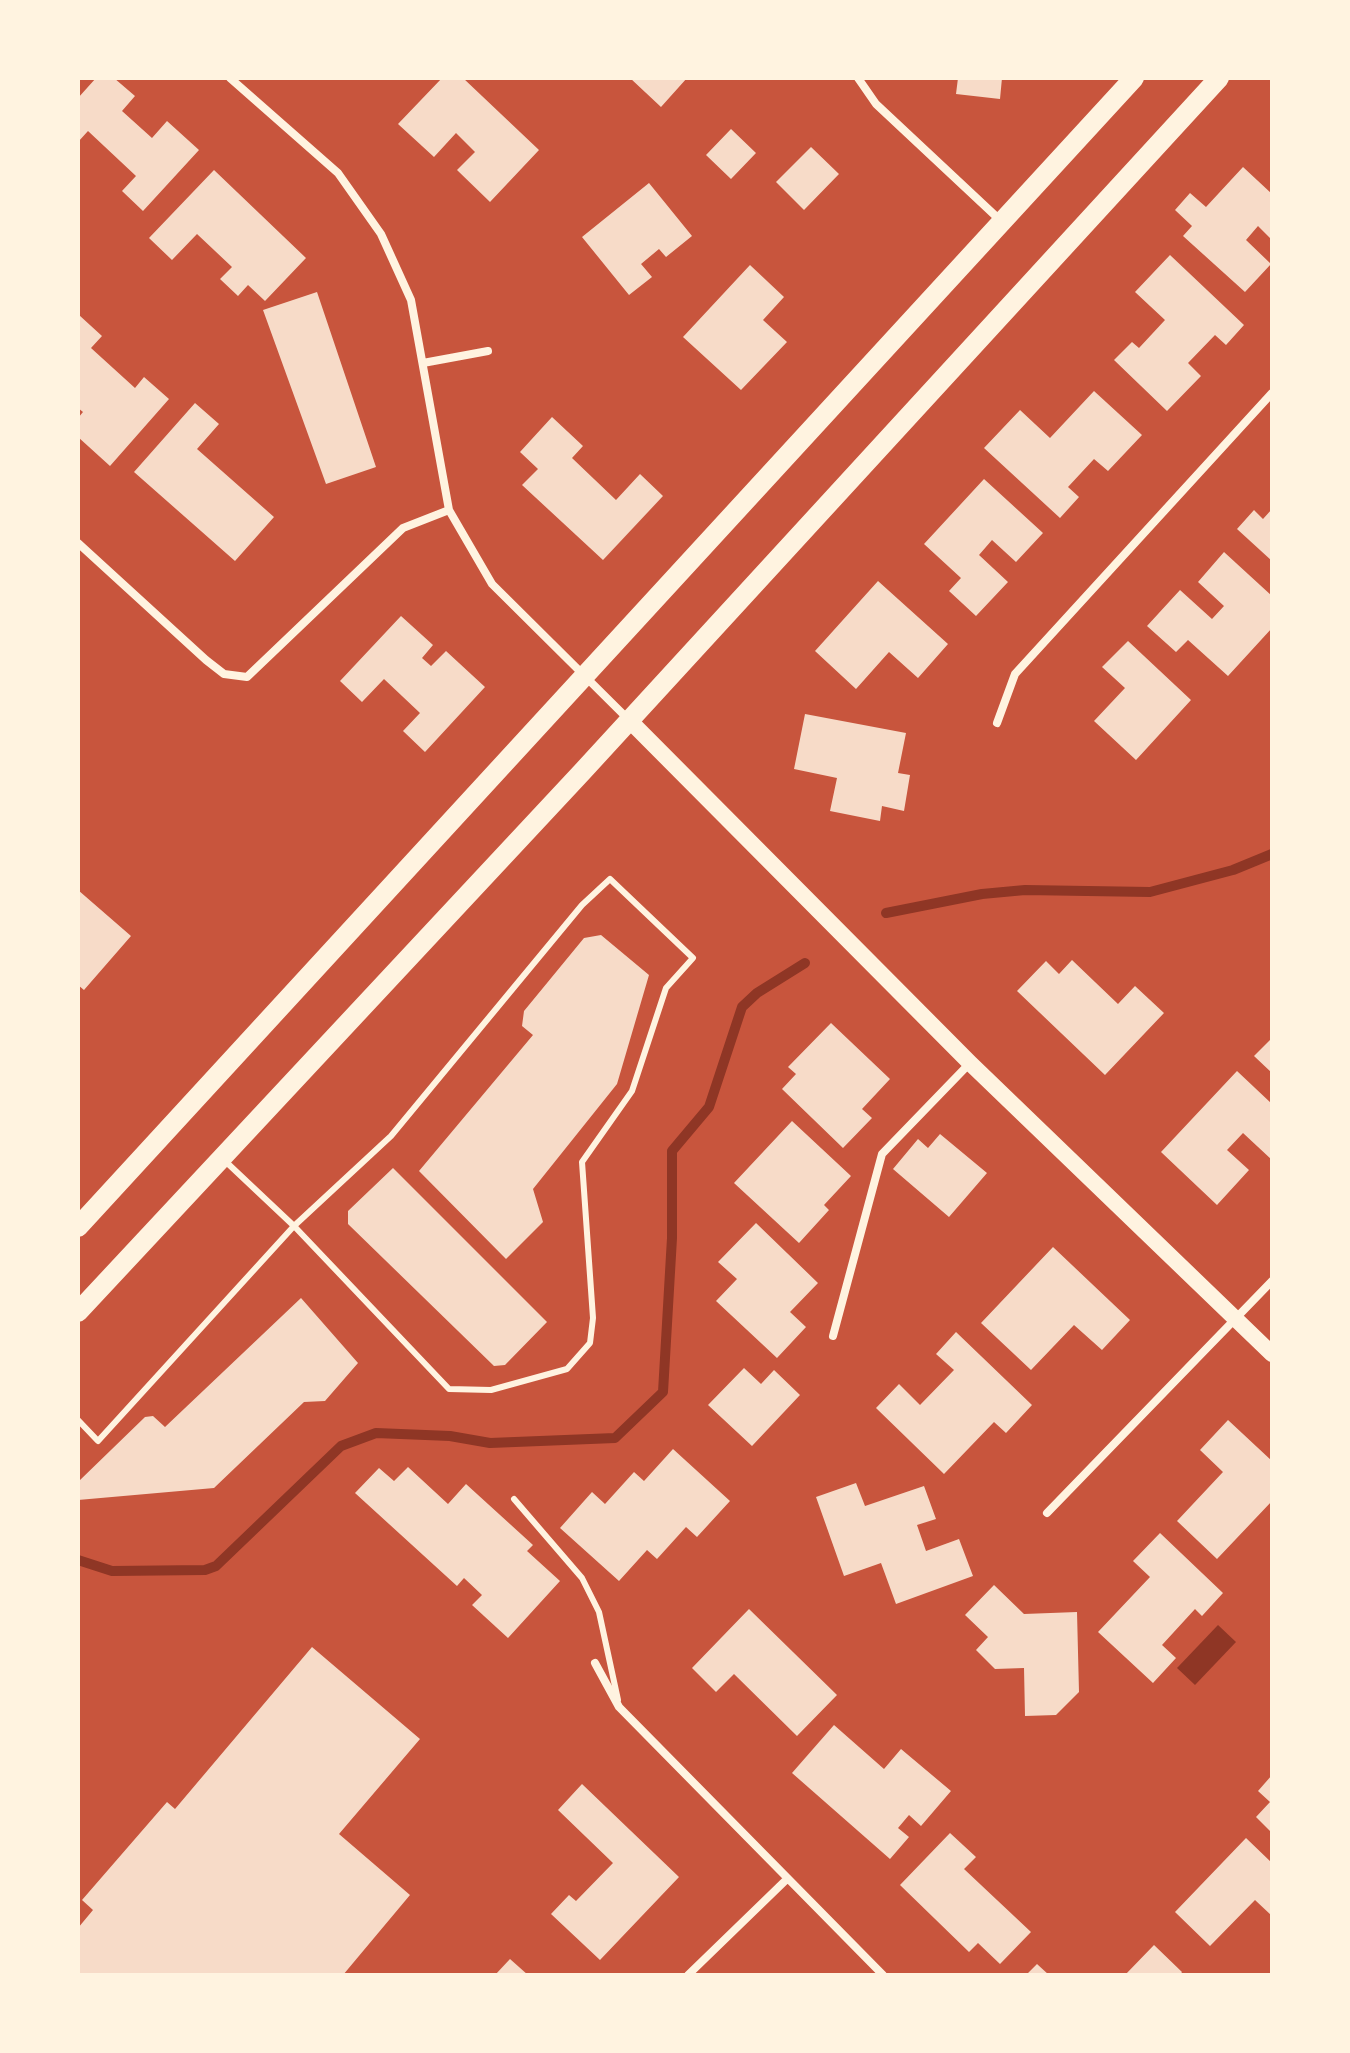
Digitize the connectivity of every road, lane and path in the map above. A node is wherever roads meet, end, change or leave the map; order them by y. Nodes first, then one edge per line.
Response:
1 (230, 78) edge
2 (858, 78) edge
3 (1134, 78) edge
4 (1219, 78) edge
5 (1001, 221) junction
6 (488, 351) dead end
7 (423, 363) junction
8 (1272, 393) edge
9 (449, 510) junction
10 (78, 543) edge
11 (585, 679) junction
12 (629, 720) junction
13 (997, 723) dead end
14 (970, 1063) junction
15 (222, 1157) junction
16 (294, 1226) junction
17 (78, 1227) edge
18 (1272, 1281) edge
19 (78, 1312) edge
20 (1236, 1318) junction
21 (833, 1336) dead end
22 (1272, 1354) edge
23 (78, 1420) edge
24 (514, 1499) dead end
25 (1047, 1513) dead end
26 (595, 1663) dead end
27 (619, 1707) junction
28 (787, 1879) junction
29 (688, 1975) edge
30 (883, 1975) edge

1 - 7 street
2 - 5 street
3 - 5 main road
4 - 12 main road
5 - 11 main road
6 - 7 street
7 - 9 street
8 - 13 street
9 - 10 street
9 - 11 street
11 - 12 street
11 - 17 main road
12 - 14 main road
12 - 15 main road
14 - 20 main road
14 - 21 street
15 - 16 lane
15 - 19 main road
16 - 16 lane
16 - 23 lane
18 - 20 street
20 - 22 main road
20 - 25 street
24 - 27 lane
26 - 27 street
27 - 28 street
28 - 29 street
28 - 30 street

